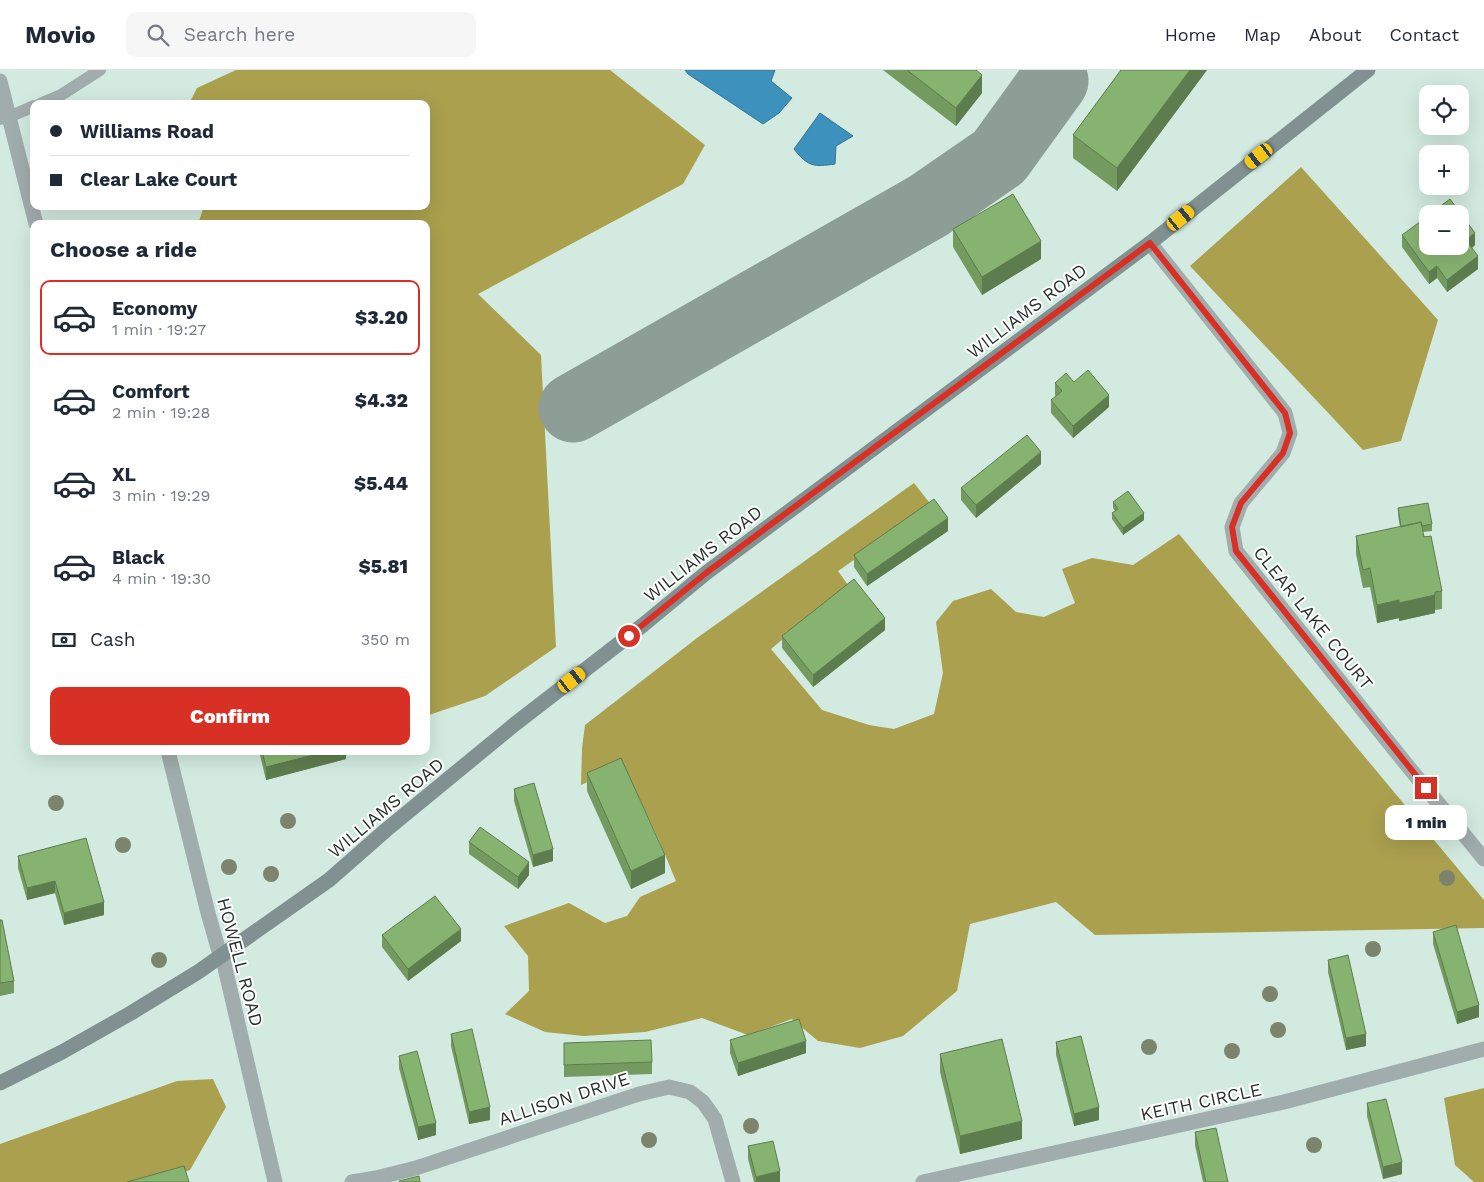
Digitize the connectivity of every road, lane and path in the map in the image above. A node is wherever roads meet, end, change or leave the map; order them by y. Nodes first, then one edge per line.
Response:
1 (100, 70) edge
2 (1368, 70) edge
3 (0, 81) edge
4 (49, 100) edge
5 (30, 108) edge
6 (5, 118) edge
7 (30, 203) edge
8 (1150, 243) junction
9 (169, 755) edge
10 (1484, 858) edge
11 (222, 956) junction
12 (1484, 1049) edge
13 (0, 1083) edge
14 (275, 1182) edge
15 (352, 1182) edge
16 (733, 1182) edge
17 (923, 1182) edge

1 - 4 lane
2 - 8 street, WILLIAMS ROAD
3 - 6 street
5 - 6 lane
6 - 7 street
8 - 10 street, CLEAR LAKE COURT
8 - 11 street, WILLIAMS ROAD
9 - 11 street, HOWELL ROAD
11 - 13 street, WILLIAMS ROAD
11 - 14 street, HOWELL ROAD
12 - 17 street, KEITH CIRCLE
15 - 16 street, ALLISON DRIVE

